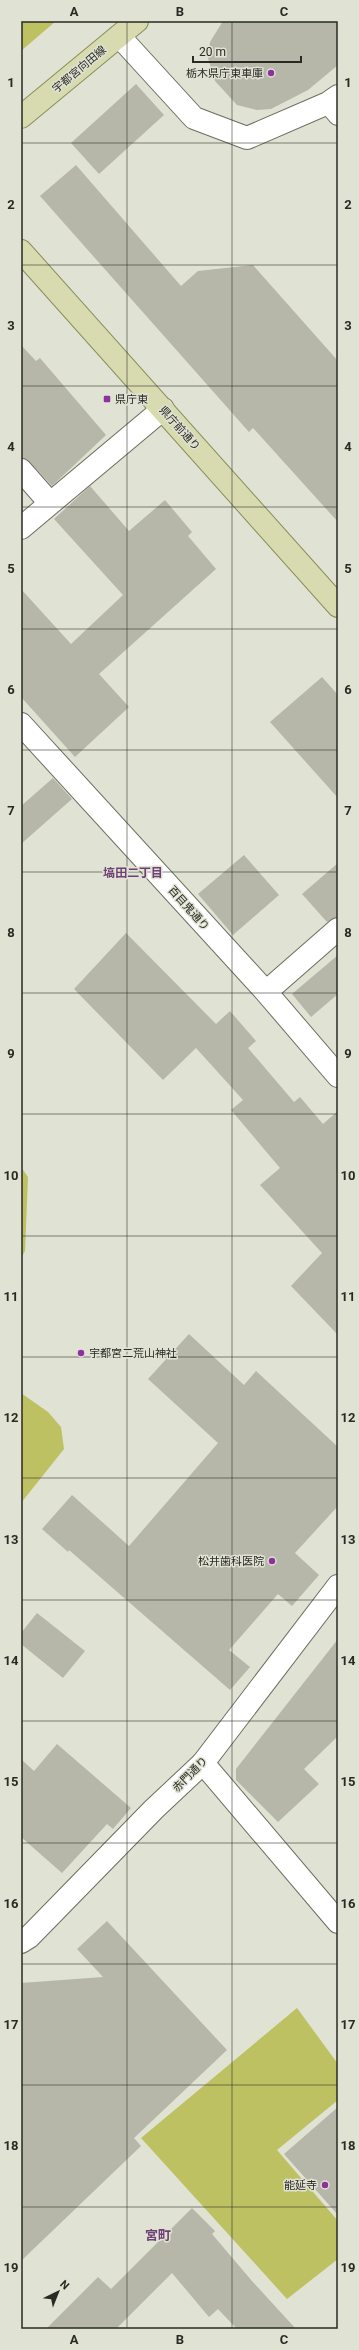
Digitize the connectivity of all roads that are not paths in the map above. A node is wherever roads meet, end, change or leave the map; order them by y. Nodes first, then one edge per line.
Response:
1 (137, 21) edge
2 (119, 36) junction
3 (335, 105) edge
4 (21, 117) edge
5 (21, 251) edge
6 (163, 409) junction
7 (21, 470) edge
8 (50, 503) junction
9 (21, 528) edge
10 (338, 606) edge
11 (21, 724) edge
12 (338, 928) edge
13 (266, 992) junction
14 (338, 1076) edge
15 (338, 1586) edge
16 (203, 1763) junction
17 (338, 1922) edge
18 (21, 1942) edge

1 - 2 main road, 宇都宮向田線
2 - 3 street
2 - 4 main road, 宇都宮向田線
5 - 6 main road, 県庁前通り
6 - 8 street
6 - 10 main road, 県庁前通り
7 - 8 street
8 - 9 street
11 - 13 street, 百目鬼通り
12 - 13 street
13 - 14 street, 百目鬼通り
15 - 16 street, 赤門通り
16 - 17 street
16 - 18 street, 赤門通り

